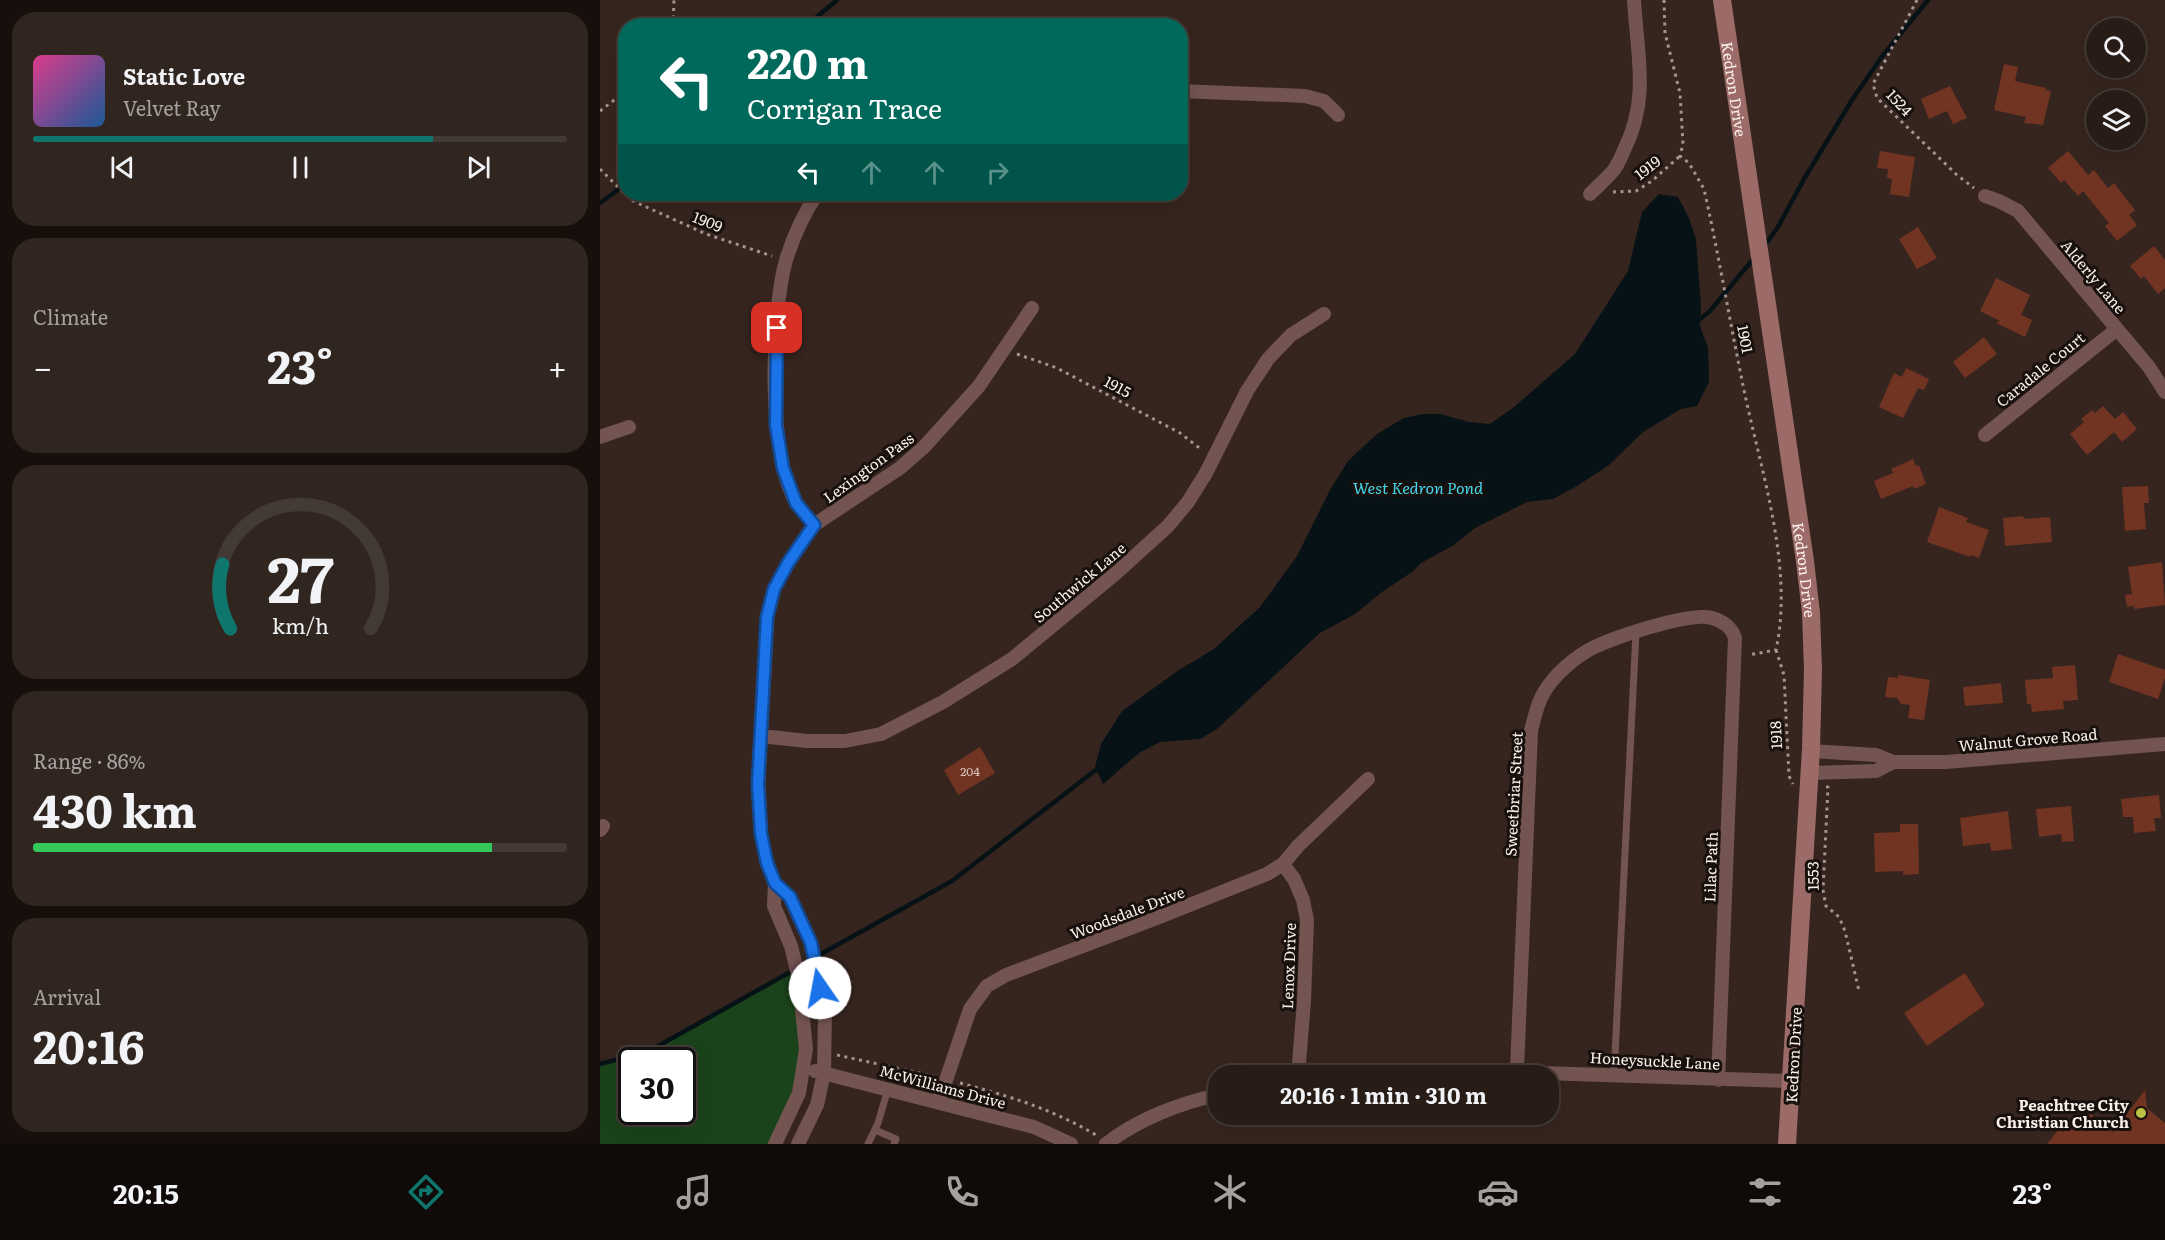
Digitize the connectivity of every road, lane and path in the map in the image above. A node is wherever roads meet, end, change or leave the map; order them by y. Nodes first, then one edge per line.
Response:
1 (674, 0) edge
2 (1634, 0) edge
3 (1664, 0) edge
4 (1722, 0) edge
5 (1917, 0) edge
6 (673, 18) edge
7 (1188, 91) edge
8 (618, 97) edge
9 (600, 111) edge
10 (1338, 115) dead end
11 (1680, 156) junction
12 (600, 169) edge
13 (618, 187) edge
14 (1590, 194) joint
15 (1985, 196) joint
16 (633, 201) edge
17 (812, 201) edge
18 (786, 260) junction
19 (1032, 308) dead end
20 (1324, 314) dead end
21 (2116, 329) junction
22 (1004, 350) junction
23 (2165, 392) edge
24 (629, 428) dead end
25 (1986, 435) dead end
26 (600, 437) edge
27 (1213, 458) junction
28 (814, 525) junction
29 (1636, 632) junction
30 (1776, 650) junction
31 (1736, 657) junction
32 (761, 736) junction
33 (2165, 744) edge
34 (1811, 751) junction
35 (1893, 762) junction
36 (1368, 779) dead end
37 (1810, 779) junction
38 (1828, 788) joint
39 (1283, 864) junction
40 (775, 883) junction
41 (1859, 991) dead end
42 (1299, 1065) edge
43 (1517, 1065) edge
44 (804, 1069) junction
45 (824, 1073) junction
46 (1559, 1073) edge
47 (1614, 1076) junction
48 (1718, 1080) junction
49 (1791, 1081) junction
50 (888, 1089) junction
51 (1208, 1098) edge
52 (939, 1101) junction
53 (875, 1130) junction
54 (775, 1144) edge
55 (798, 1144) edge
56 (868, 1144) edge
57 (894, 1144) edge
58 (1071, 1144) edge
59 (1106, 1144) edge
60 (1787, 1144) edge

1 - 6 path
2 - 14 street
3 - 11 path
4 - 34 street, Kedron Drive
5 - 15 path, 1524
7 - 10 street
8 - 9 path
11 - 14 path, 1919
11 - 30 path, 1901
12 - 13 path, 1909
15 - 21 street, Alderly Lane
16 - 18 path, 1909
17 - 18 street
18 - 28 street
19 - 22 street, Lexington Pass
20 - 27 street, Southwick Lane
21 - 23 street, Alderly Lane
21 - 25 street, Caradale Court
22 - 27 path, 1915
22 - 28 street, Lexington Pass
24 - 26 street
27 - 32 street, Southwick Lane
28 - 32 street, Lexington Pass
29 - 31 street, Sweetbriar Street
29 - 43 street, Sweetbriar Street
29 - 47 lane
30 - 31 path
30 - 37 path, 1918
31 - 48 street, Lilac Path
32 - 40 street, Lexington Pass
33 - 35 street, Walnut Grove Road
34 - 35 street, Walnut Grove Road
34 - 37 street, Kedron Drive
35 - 37 street, Walnut Grove Road
36 - 39 street, Woodsdale Drive
37 - 38 path, 1918
37 - 49 street, Kedron Drive
38 - 41 path, 1553
39 - 42 street, Lenox Drive
39 - 52 street, Woodsdale Drive
40 - 44 street, Lexington Pass
40 - 45 street, Lexington Pass
44 - 45 street, McWilliams Drive
44 - 54 street, Lexington Pass
45 - 50 street, McWilliams Drive
45 - 55 street, Lexington Pass
46 - 47 street, Honeysuckle Lane
47 - 48 street, Honeysuckle Lane
48 - 49 street, Honeysuckle Lane
49 - 60 street, Kedron Drive
50 - 52 street, McWilliams Drive
50 - 53 lane
51 - 59 street
52 - 58 street, McWilliams Drive
53 - 56 lane
53 - 57 lane

